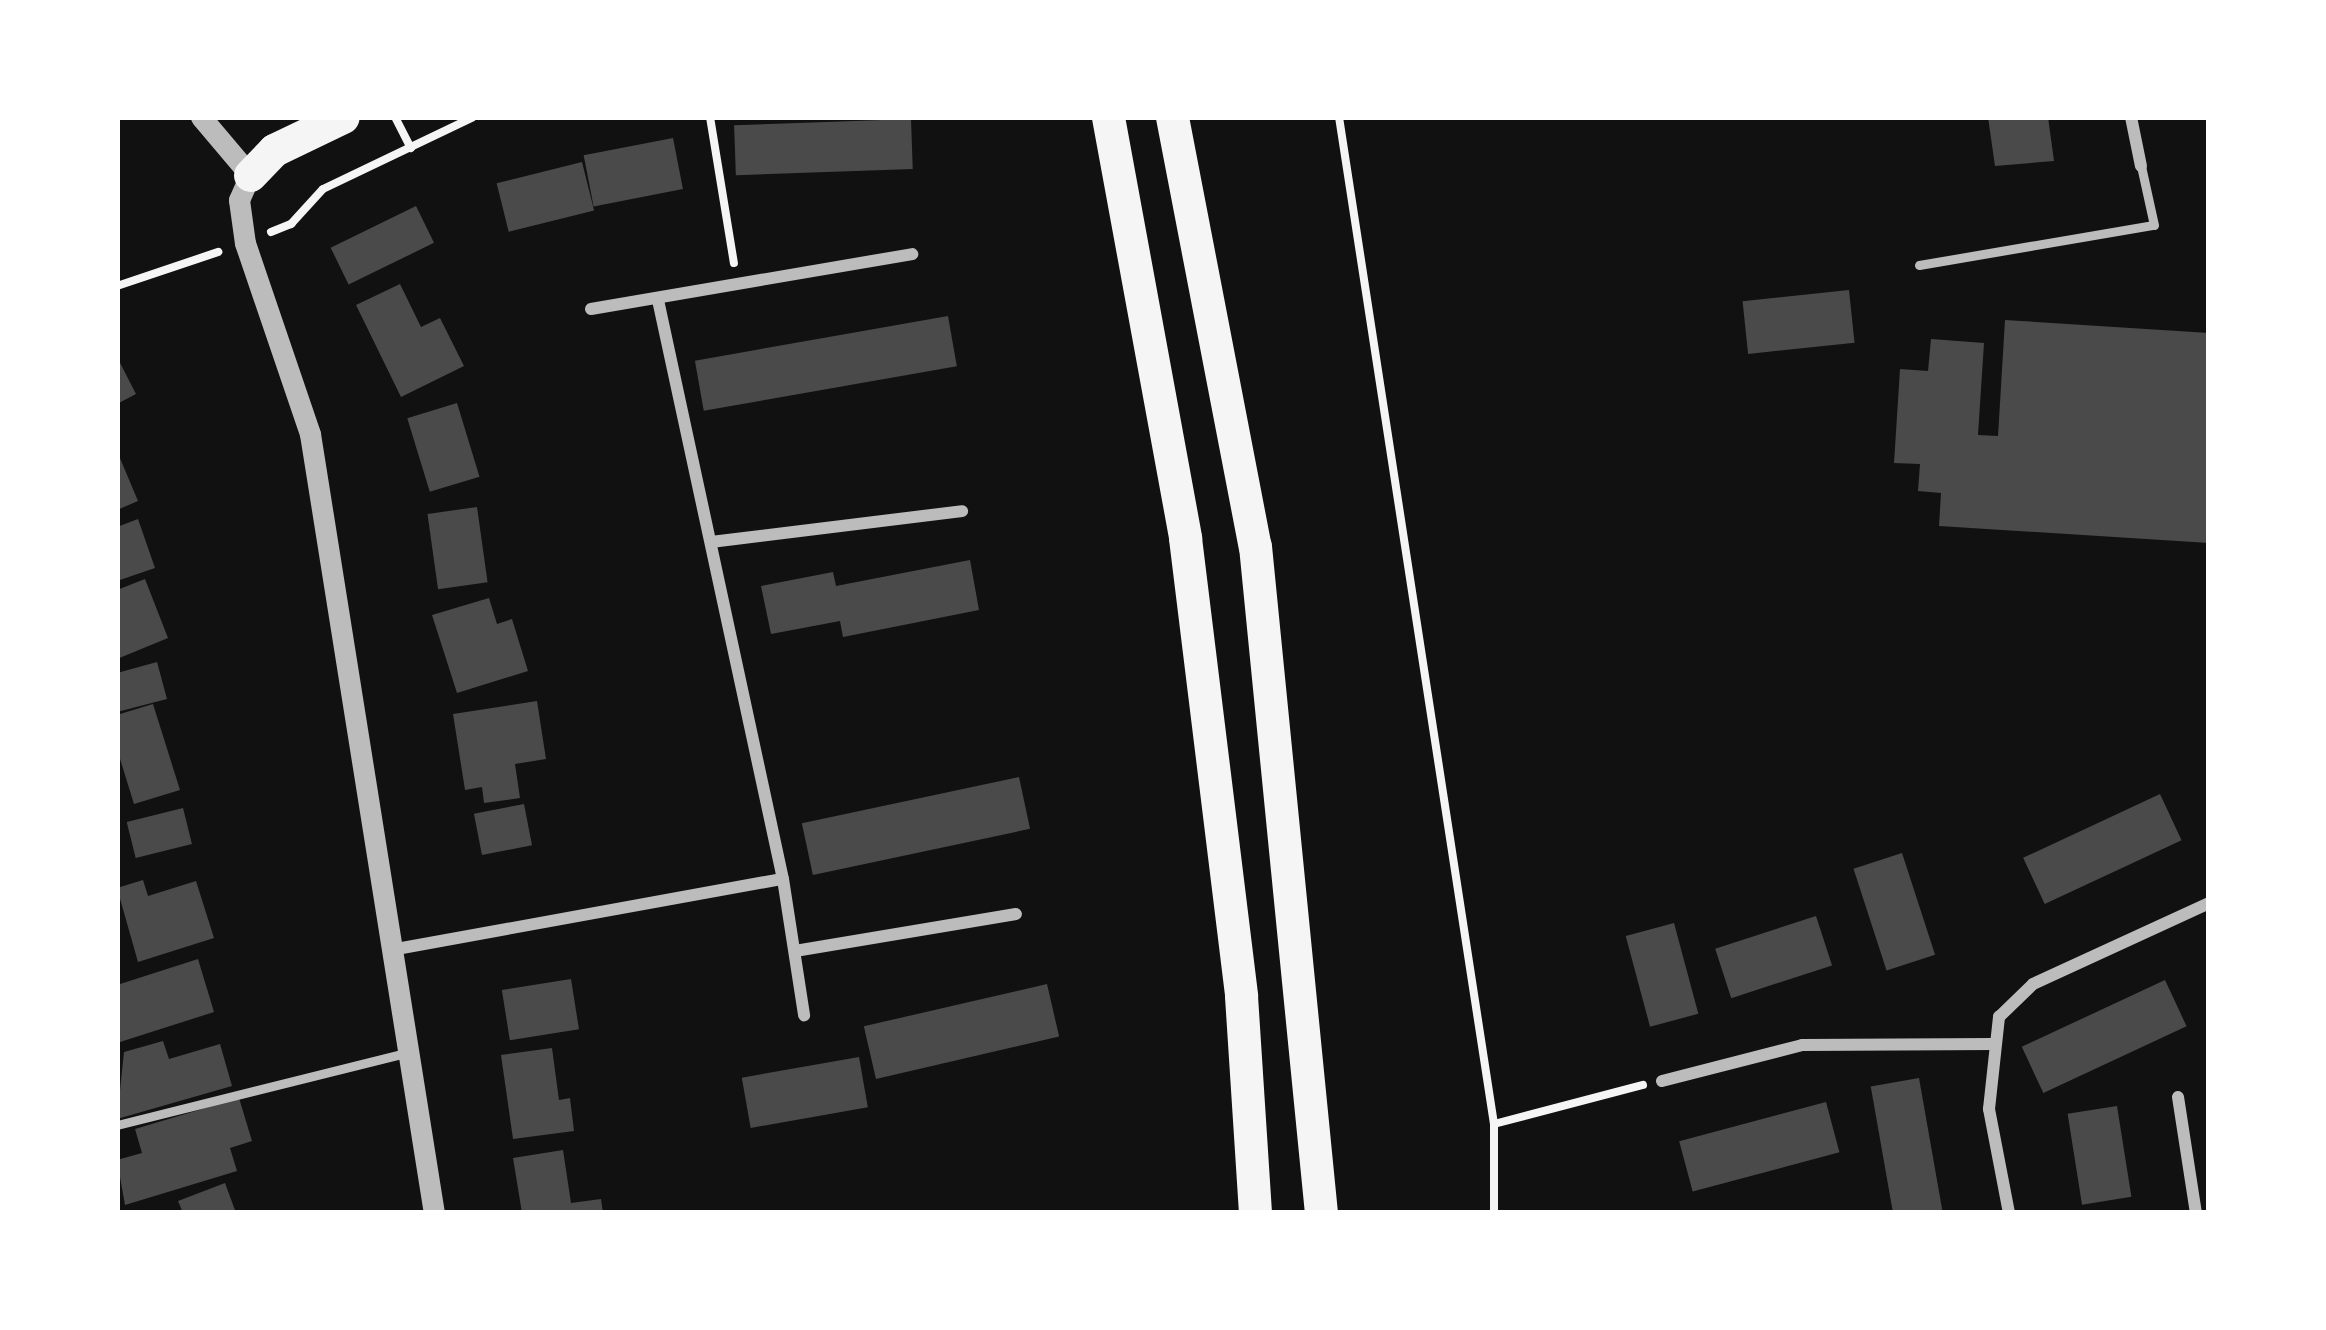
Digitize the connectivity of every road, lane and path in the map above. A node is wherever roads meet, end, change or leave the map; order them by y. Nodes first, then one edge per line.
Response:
1 (200, 117) edge
2 (343, 117) edge
3 (395, 117) edge
4 (473, 117) edge
5 (710, 117) edge
6 (1108, 117) edge
7 (1172, 117) edge
8 (1339, 117) edge
9 (2131, 117) edge
10 (411, 148) junction
11 (2141, 166) joint
12 (250, 175) junction
13 (323, 189) dead end
14 (912, 254) dead end
15 (1919, 265) dead end
16 (738, 286) junction
17 (658, 300) junction
18 (591, 309) dead end
19 (962, 511) dead end
20 (711, 542) junction
21 (783, 879) junction
22 (2209, 903) edge
23 (1016, 914) dead end
24 (390, 950) junction
25 (795, 951) junction
26 (804, 1016) dead end
27 (1994, 1044) junction
28 (409, 1052) junction
29 (1662, 1081) joint
30 (2178, 1097) dead end
31 (1494, 1124) junction
32 (117, 1125) edge
33 (434, 1213) edge
34 (1256, 1213) edge
35 (1321, 1213) edge
36 (1494, 1213) edge
37 (2009, 1213) edge
38 (2196, 1213) edge

1 - 12 street
2 - 12 highway
3 - 10 path
4 - 10 path
5 - 16 path
6 - 34 highway
7 - 35 highway
8 - 31 path
9 - 11 street
10 - 13 path
11 - 15 lane
12 - 24 street
14 - 16 street
16 - 17 street
17 - 18 street
17 - 20 street
19 - 20 street
20 - 21 street
21 - 24 street
21 - 25 street
22 - 27 street
23 - 25 street
24 - 28 street
25 - 26 street
27 - 29 street
27 - 37 street
28 - 32 lane
28 - 33 street
29 - 31 path
30 - 38 street
31 - 36 path

